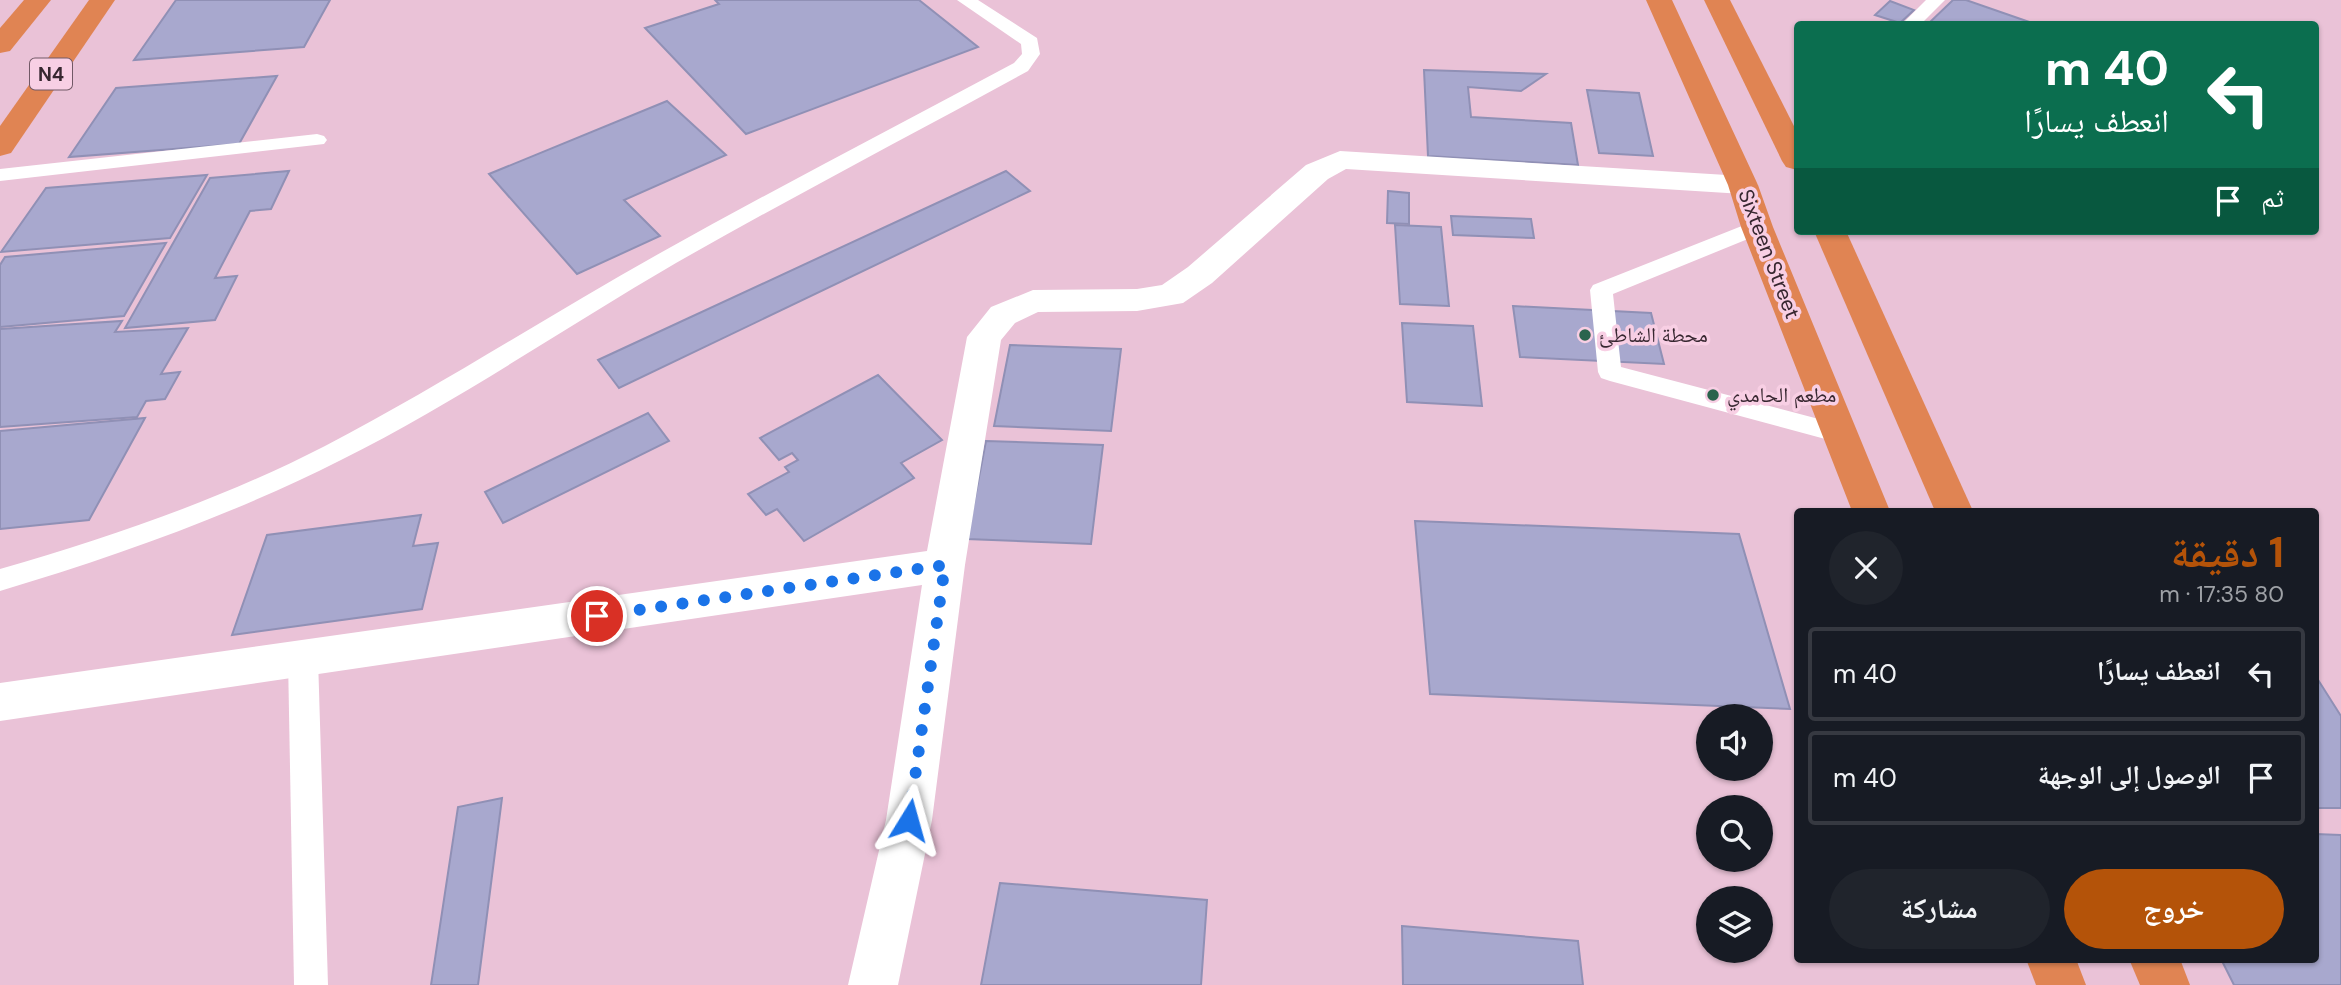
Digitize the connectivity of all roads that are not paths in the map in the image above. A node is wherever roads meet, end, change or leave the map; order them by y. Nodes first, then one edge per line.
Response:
1 (38, 0) edge
2 (102, 0) edge
3 (966, 0) edge
4 (1659, 0) edge
5 (1717, 0) edge
6 (1936, 0) edge
7 (1914, 21) edge
8 (0, 45) edge
9 (317, 140) dead end
10 (0, 147) edge
11 (1794, 155) edge
12 (0, 175) edge
13 (1743, 185) junction
14 (1757, 227) junction
15 (1832, 235) edge
16 (1840, 434) junction
17 (1870, 508) edge
18 (1953, 508) edge
19 (945, 565) junction
20 (0, 580) edge
21 (303, 659) junction
22 (0, 702) edge
23 (2053, 963) edge
24 (2156, 963) edge
25 (311, 985) edge
26 (873, 985) edge
27 (2061, 985) edge
28 (2165, 985) edge

1 - 8 highway
2 - 10 highway, N4
3 - 20 lane
4 - 13 highway, Sixteen Street
5 - 11 highway
6 - 7 lane
9 - 12 lane
13 - 14 highway, Sixteen Street
13 - 19 street
14 - 16 highway, Sixteen Street
14 - 16 lane
15 - 18 highway
16 - 17 highway, Sixteen Street
19 - 21 street
19 - 26 street
21 - 22 street
21 - 25 lane
23 - 27 highway
24 - 28 highway

